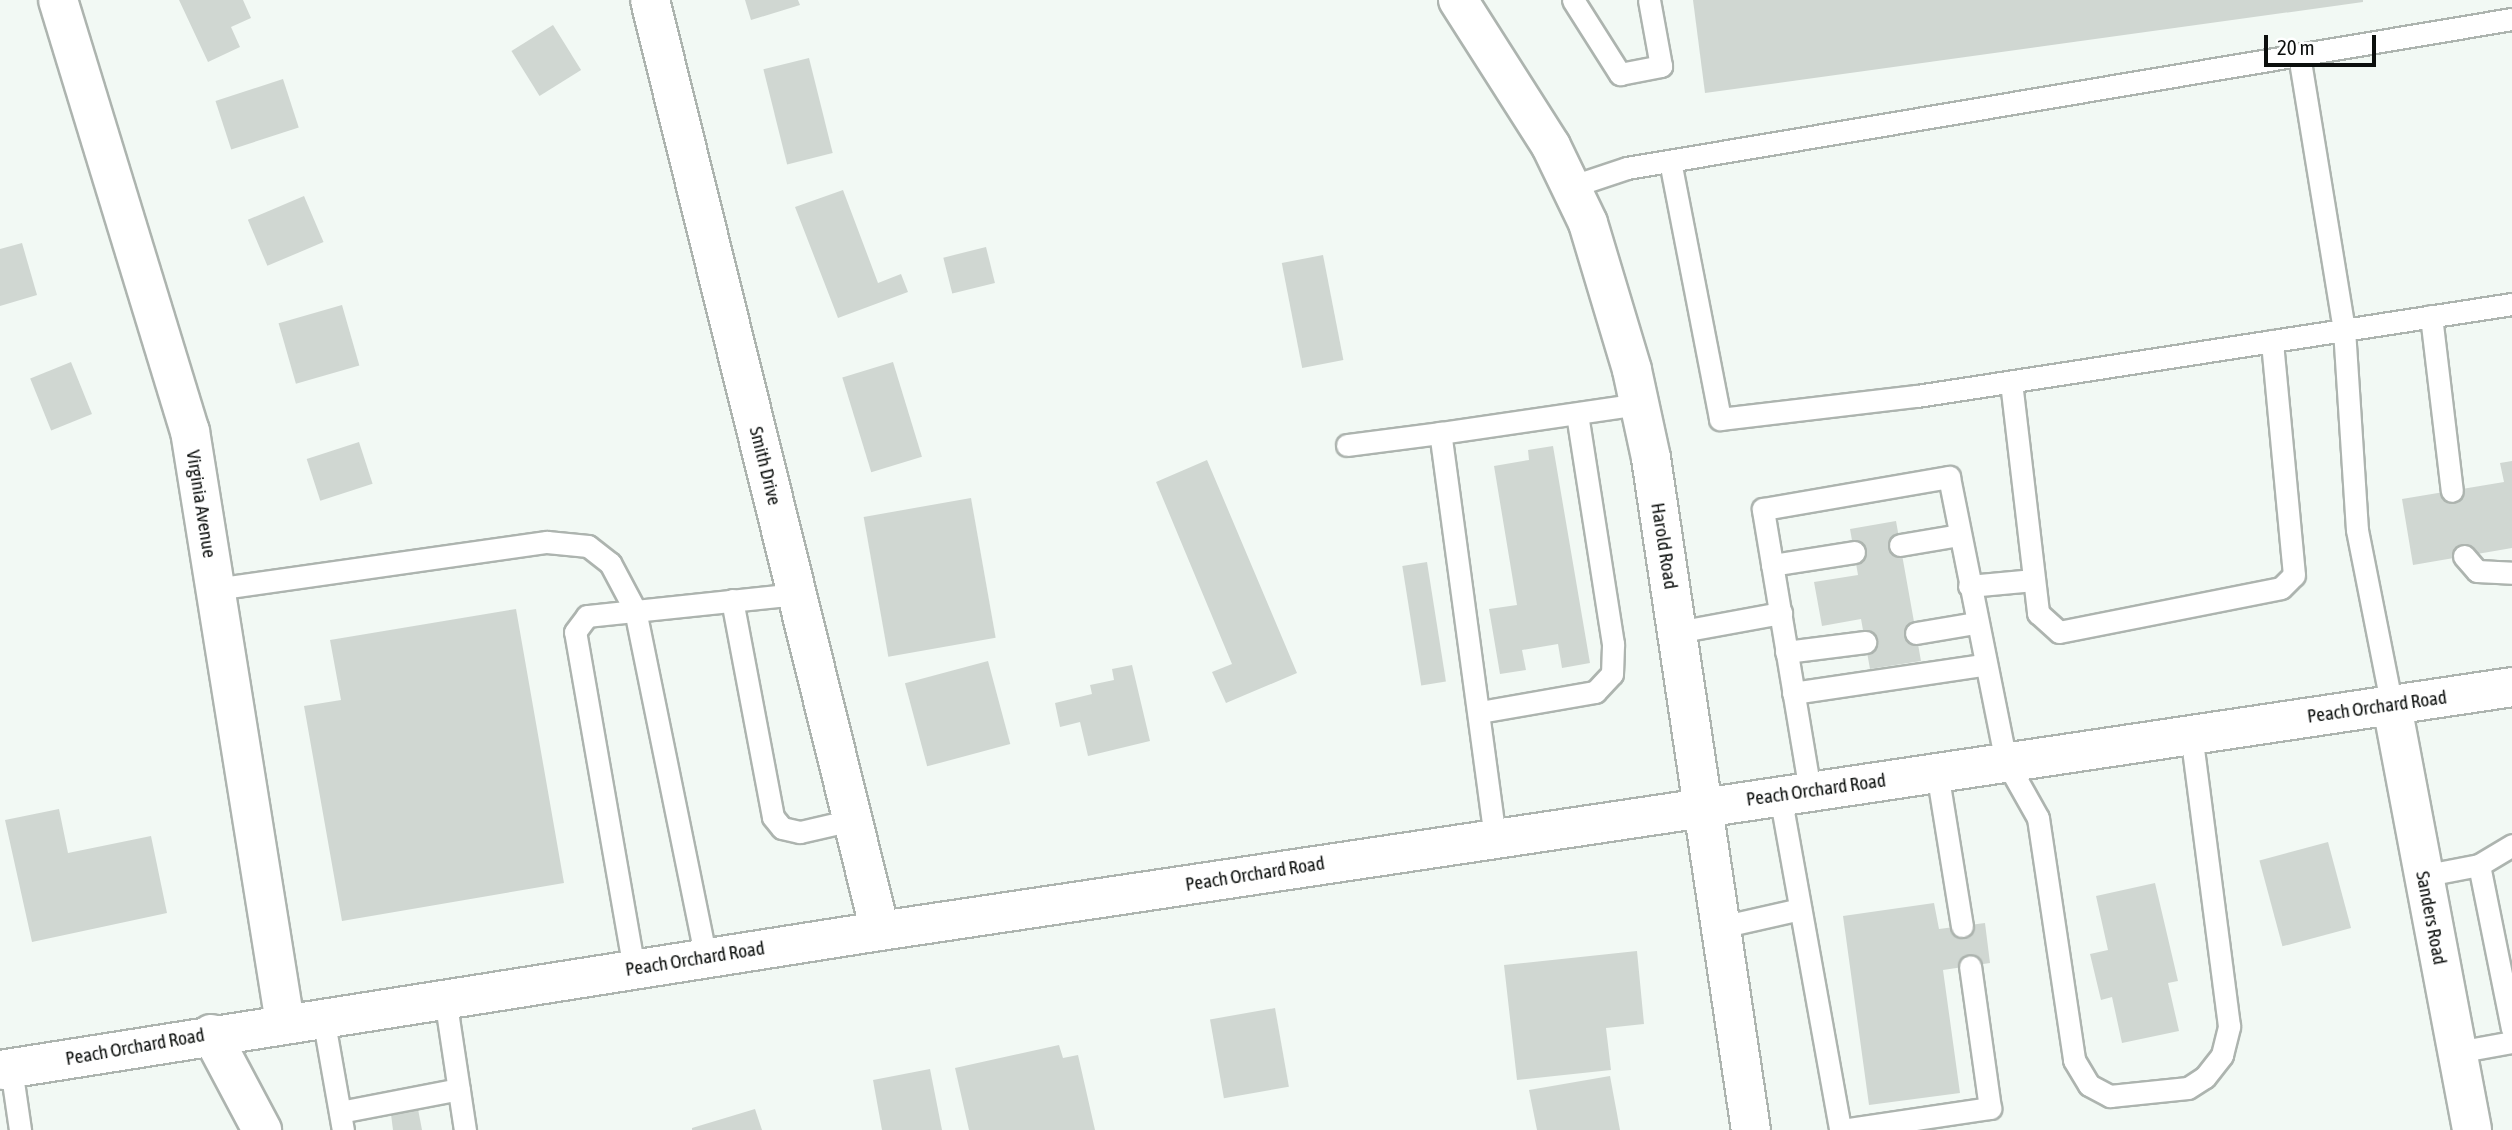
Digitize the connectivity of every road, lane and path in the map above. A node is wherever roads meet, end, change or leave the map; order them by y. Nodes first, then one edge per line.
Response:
1 (58, 0) edge
2 (650, 0) edge
3 (1458, 0) edge
4 (1573, 0) edge
5 (1649, 0) edge
6 (2512, 19) edge
7 (2299, 55) junction
8 (1670, 161) junction
9 (1570, 187) junction
10 (2512, 304) edge
11 (2431, 316) junction
12 (2344, 329) junction
13 (2272, 341) junction
14 (2011, 382) junction
15 (1638, 404) junction
16 (1577, 415) junction
17 (1440, 433) junction
18 (1348, 445) dead end
19 (2452, 491) dead end
20 (1959, 535) junction
21 (1900, 545) dead end
22 (1854, 552) dead end
23 (2463, 556) dead end
24 (1772, 565) junction
25 (2512, 573) edge
26 (2034, 580) junction
27 (1969, 586) junction
28 (215, 589) junction
29 (796, 594) junction
30 (732, 600) junction
31 (635, 610) junction
32 (1781, 613) junction
33 (1975, 622) junction
34 (1677, 632) junction
35 (1916, 633) dead end
36 (1865, 642) dead end
37 (1786, 652) junction
38 (1983, 665) junction
39 (2512, 687) edge
40 (1793, 693) junction
41 (2392, 706) junction
42 (1480, 712) junction
43 (2191, 735) junction
44 (2006, 761) junction
45 (1937, 772) junction
46 (1795, 793) junction
47 (1703, 807) junction
48 (852, 820) junction
49 (1496, 838) junction
50 (2512, 845) edge
51 (2479, 865) junction
52 (2422, 876) junction
53 (1800, 909) junction
54 (1962, 926) dead end
55 (1721, 927) junction
56 (880, 931) junction
57 (706, 958) junction
58 (1970, 966) dead end
59 (634, 969) junction
60 (445, 998) junction
61 (323, 1017) junction
62 (285, 1023) junction
63 (2512, 1029) edge
64 (211, 1034) junction
65 (2512, 1042) edge
66 (2457, 1052) junction
67 (6, 1069) edge
68 (459, 1089) junction
69 (341, 1121) edge
70 (20, 1130) edge
71 (262, 1130) edge
72 (465, 1130) edge
73 (1751, 1130) edge
74 (1841, 1130) edge
75 (2472, 1130) edge

1 - 28 street, Virginia Avenue
2 - 29 street, Smith Drive
3 - 9 street, Harold Road
4 - 5 lane
6 - 7 lane
7 - 8 lane
7 - 12 lane
8 - 9 lane
8 - 14 lane
9 - 15 street, Harold Road
10 - 11 lane
11 - 12 lane
11 - 19 lane
12 - 13 lane
12 - 41 lane
13 - 14 lane
13 - 26 lane
14 - 26 lane
15 - 16 lane
15 - 34 street, Harold Road
16 - 17 lane
16 - 42 lane
17 - 18 lane
17 - 42 lane
20 - 21 lane
20 - 24 lane
20 - 27 lane
22 - 24 lane
23 - 25 lane
24 - 32 lane
26 - 27 lane
27 - 33 lane
28 - 31 lane
28 - 62 street, Virginia Avenue
29 - 30 lane
29 - 48 street, Smith Drive
30 - 31 lane
30 - 48 lane
31 - 57 lane
31 - 59 lane
32 - 34 lane
32 - 37 lane
33 - 35 lane
33 - 38 lane
34 - 47 street, Harold Road
36 - 37 lane
37 - 40 lane
38 - 40 lane
38 - 44 lane
39 - 41 street, Peach Orchard Road
40 - 46 lane
41 - 43 street, Peach Orchard Road
41 - 52 street, Sanders Road
42 - 49 lane
43 - 44 street, Peach Orchard Road
43 - 44 lane
44 - 45 street, Peach Orchard Road
45 - 46 street, Peach Orchard Road
45 - 54 lane
46 - 47 street, Peach Orchard Road
46 - 53 lane
47 - 49 street, Peach Orchard Road
47 - 55 street, Harold Road
48 - 56 street, Smith Drive
49 - 56 street, Peach Orchard Road
50 - 51 lane
51 - 52 lane
51 - 63 lane
52 - 66 street, Sanders Road
53 - 55 lane
53 - 74 lane
55 - 73 street, Harold Road
56 - 57 street, Peach Orchard Road
57 - 59 street, Peach Orchard Road
58 - 74 lane
59 - 60 street, Peach Orchard Road
60 - 61 street, Peach Orchard Road
60 - 68 lane
61 - 62 street, Peach Orchard Road
61 - 69 lane
62 - 64 street, Peach Orchard Road
64 - 67 street, Peach Orchard Road
64 - 71 street
65 - 66 lane
66 - 75 street, Sanders Road
67 - 70 lane
68 - 69 lane
68 - 72 lane

